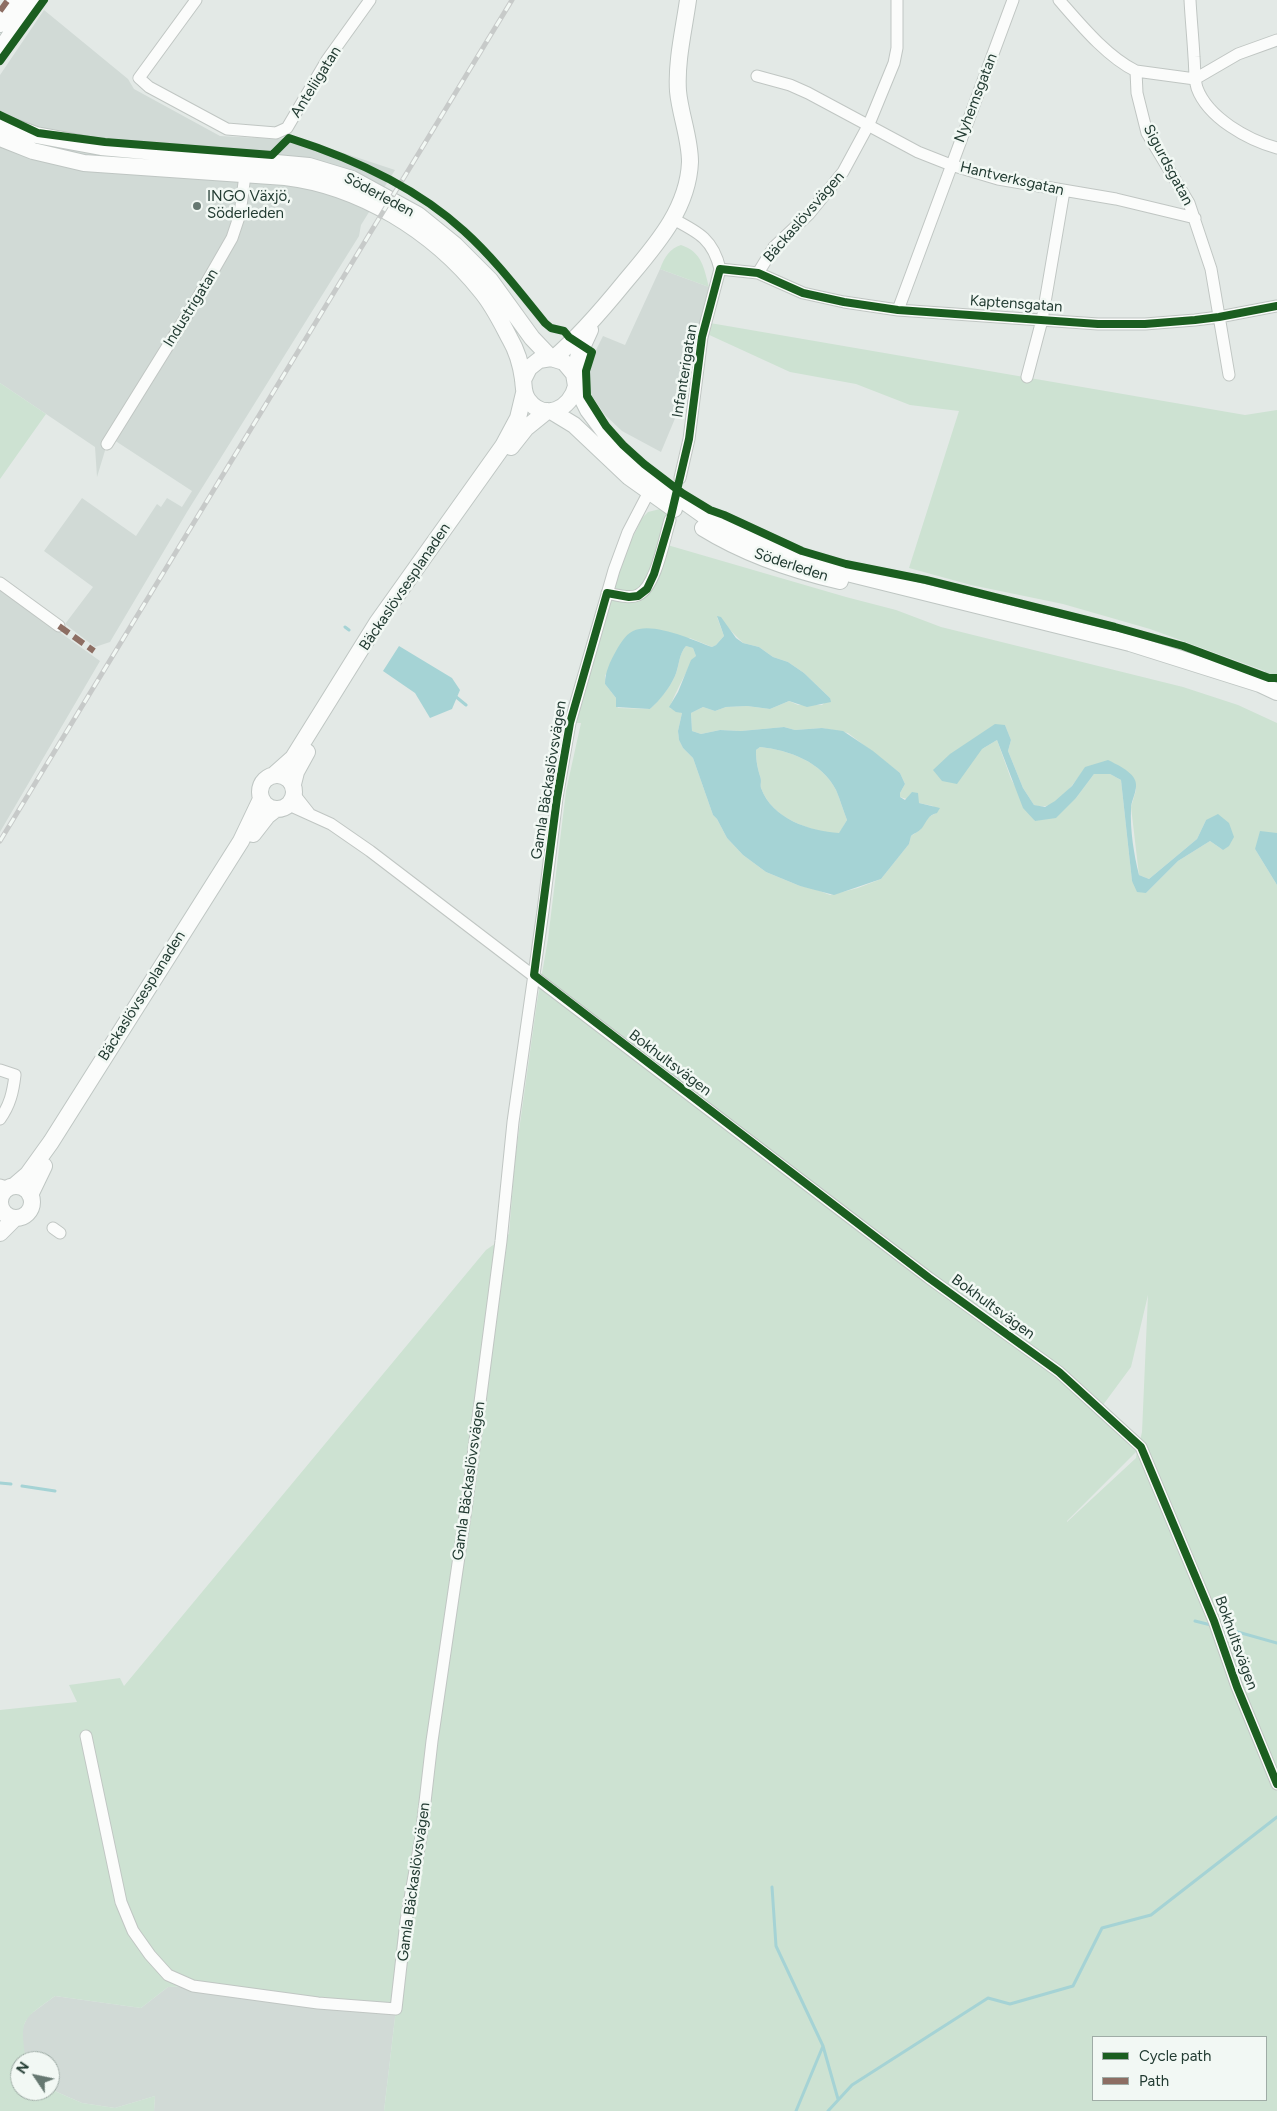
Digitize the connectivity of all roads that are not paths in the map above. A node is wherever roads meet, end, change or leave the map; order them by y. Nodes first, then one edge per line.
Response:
1 (17, 0) edge
2 (32, 0) edge
3 (196, 0) edge
4 (688, 0) edge
5 (897, 0) edge
6 (1013, 0) edge
7 (1059, 0) edge
8 (1190, 0) edge
9 (365, 2) edge
10 (0, 24) edge
11 (1277, 40) edge
12 (0, 51) edge
13 (1136, 71) junction
14 (757, 76) dead end
15 (1195, 79) junction
16 (0, 122) edge
17 (869, 124) junction
18 (0, 138) edge
19 (1277, 148) edge
20 (951, 165) junction
21 (246, 168) junction
22 (1064, 191) junction
23 (1195, 218) junction
24 (673, 219) junction
25 (720, 269) junction
26 (758, 273) junction
27 (1277, 306) edge
28 (898, 310) junction
29 (599, 313) junction
30 (1219, 318) junction
31 (1042, 320) junction
32 (552, 358) junction
33 (1229, 375) dead end
34 (1027, 378) dead end
35 (525, 380) junction
36 (574, 386) junction
37 (549, 411) junction
38 (107, 444) dead end
39 (680, 478) dead end
40 (649, 482) junction
41 (670, 520) dead end
42 (0, 583) edge
43 (607, 593) junction
44 (59, 626) dead end
45 (1277, 692) edge
46 (275, 774) junction
47 (261, 798) junction
48 (288, 798) junction
49 (534, 975) junction
50 (0, 1070) edge
51 (0, 1119) edge
52 (5, 1192) edge
53 (30, 1195) junction
54 (0, 1206) edge
55 (15, 1218) junction
56 (0, 1233) edge
57 (86, 1736) dead end
58 (1277, 1784) edge

1 - 10 street
2 - 12 street
3 - 9 street, Anteliigatan
4 - 24 street
5 - 17 street, Bäckaslövsvägen
6 - 20 street, Nyhemsgatan
7 - 13 street
8 - 15 street
11 - 15 street
13 - 15 street
13 - 23 street, Sigurdsgatan
14 - 17 street, Hantverksgatan
15 - 19 street
16 - 21 street, Söderleden
17 - 20 street, Hantverksgatan
17 - 26 street, Bäckaslövsvägen
18 - 21 street, Söderleden
20 - 22 street, Hantverksgatan
20 - 28 street, Nyhemsgatan
21 - 32 street, Söderleden
21 - 35 street, Söderleden
21 - 38 street, Industrigatan
22 - 23 street, Hantverksgatan
22 - 31 street
23 - 30 street, Sigurdsgatan
24 - 25 street
24 - 29 street
25 - 26 street, Bäckaslövsvägen
25 - 39 street, Infanterigatan
26 - 28 street, Kaptensgatan
27 - 30 street, Kaptensgatan
28 - 31 street, Kaptensgatan
29 - 32 street
29 - 36 street
30 - 31 street, Kaptensgatan
30 - 33 street, Sigurdsgatan
31 - 34 street
32 - 35 street
32 - 36 street, Söderleden
35 - 37 street, Söderleden
35 - 46 street, Bäckaslövsesplanaden
36 - 37 street
36 - 40 street, Söderleden
37 - 40 street, Söderleden
37 - 48 street, Bäckaslövsesplanaden
40 - 43 street, Gamla Bäckaslövsvägen
40 - 45 street, Söderleden
41 - 43 street
42 - 44 street
43 - 49 street, Gamla Bäckaslövsvägen
46 - 47 street, Bäckaslövsesplanaden
46 - 48 street
47 - 48 street
47 - 52 street, Bäckaslövsesplanaden
48 - 49 street, Bokhultsvägen
48 - 53 street, Bäckaslövsesplanaden
49 - 57 street, Gamla Bäckaslövsvägen
49 - 58 street, Bokhultsvägen
50 - 51 street
52 - 53 street
52 - 54 street
53 - 55 street, Bäckaslövsesplanaden
54 - 55 street
55 - 56 street, Bäckaslövsesplanaden

